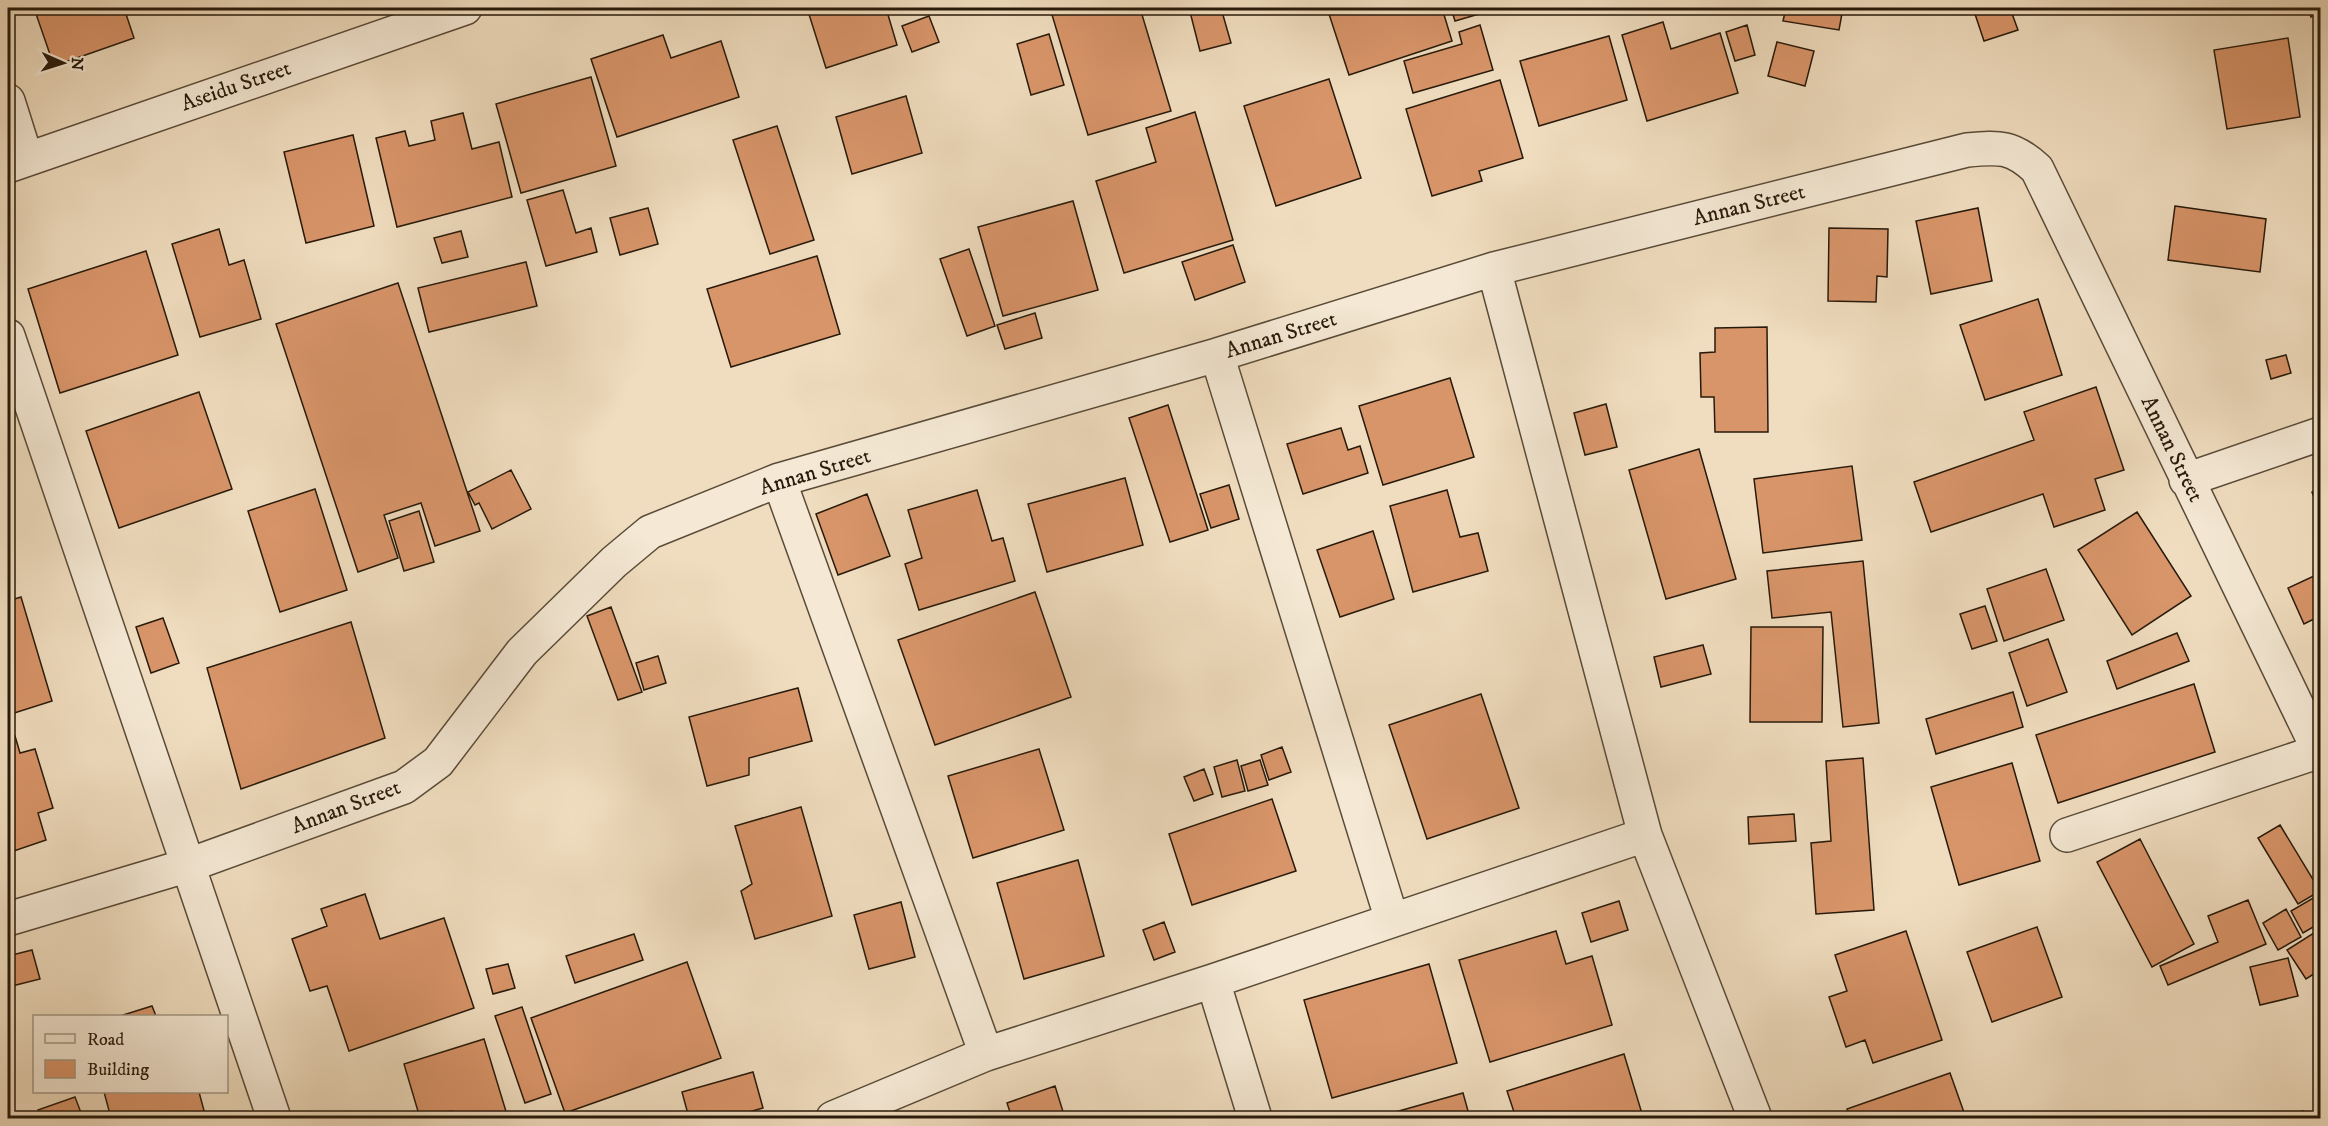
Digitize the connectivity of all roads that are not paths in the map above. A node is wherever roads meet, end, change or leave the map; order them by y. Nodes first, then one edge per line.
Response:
1 (465, 8) edge
2 (433, 13) edge
3 (8, 101) edge
4 (17, 162) edge
5 (1494, 269) junction
6 (8, 336) edge
7 (1217, 356) junction
8 (2320, 434) edge
9 (779, 480) junction
10 (2186, 480) junction
11 (2320, 752) edge
12 (1646, 835) junction
13 (2067, 835) dead end
14 (189, 865) junction
15 (8, 919) edge
16 (1392, 920) junction
17 (1214, 981) junction
18 (986, 1054) junction
19 (274, 1119) edge
20 (833, 1119) edge
21 (1255, 1119) edge
22 (1755, 1119) edge

1 - 2 street, Aseidu Street
2 - 4 street, Aseidu Street
3 - 4 street
5 - 7 street, Annan Street
5 - 10 street, Annan Street
5 - 12 street
6 - 14 street
7 - 9 street, Annan Street
7 - 16 street
8 - 10 street
9 - 14 street, Annan Street
9 - 18 street
10 - 11 street, Annan Street
11 - 13 street
12 - 16 street
12 - 22 street
14 - 15 street, Annan Street
14 - 19 street
16 - 17 street
17 - 18 street
17 - 21 street
18 - 20 street

